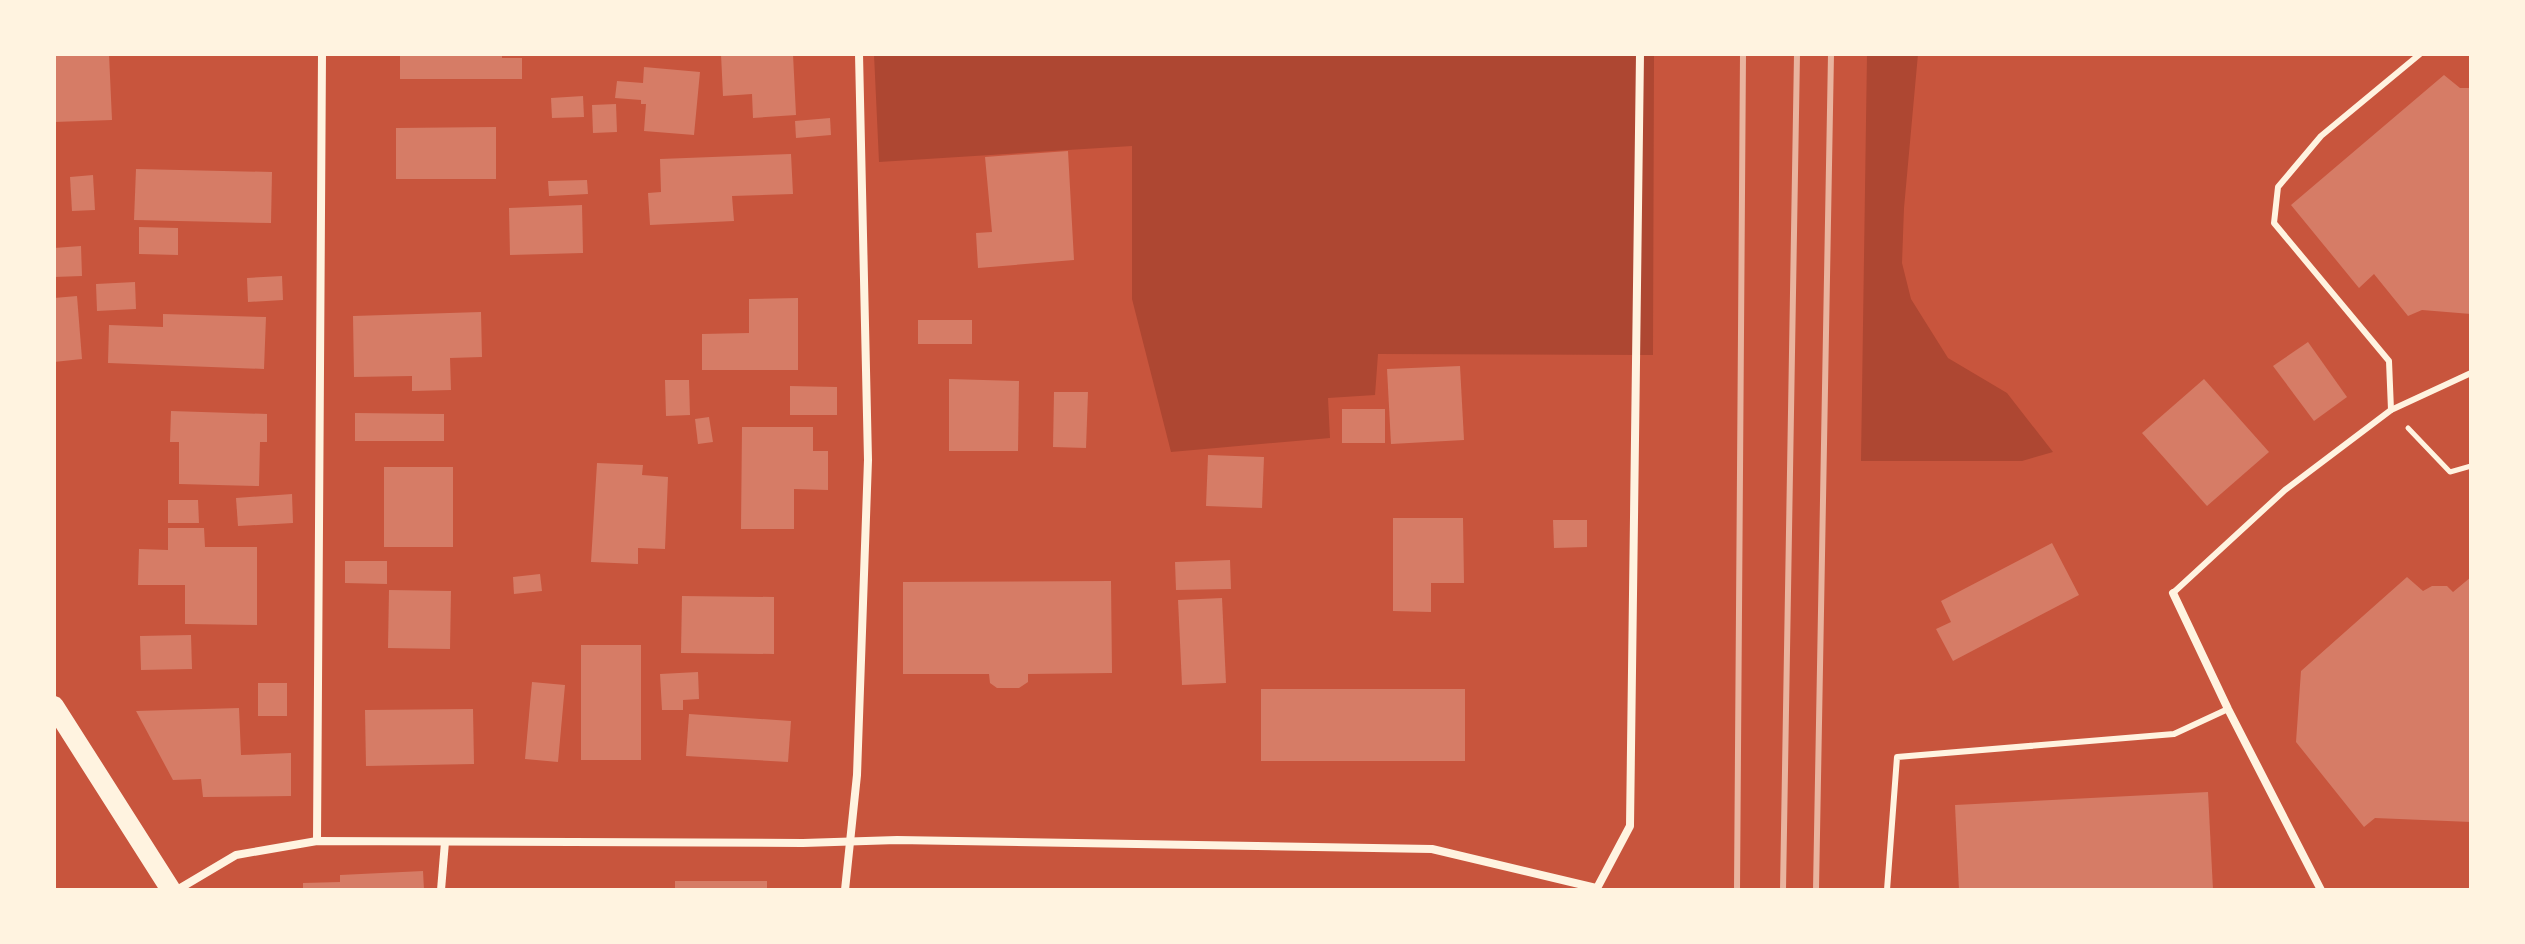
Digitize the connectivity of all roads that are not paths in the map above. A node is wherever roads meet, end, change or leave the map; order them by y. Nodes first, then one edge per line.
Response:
1 (322, 54) edge
2 (859, 54) edge
3 (1640, 54) edge
4 (2420, 54) edge
5 (2471, 373) edge
6 (2391, 410) junction
7 (2173, 593) joint
8 (54, 706) edge
9 (2228, 709) junction
10 (317, 841) junction
11 (445, 842) junction
12 (849, 842) junction
13 (1596, 889) edge
14 (174, 890) edge
15 (441, 890) edge
16 (845, 890) edge
17 (1887, 890) edge
18 (2321, 890) edge

1 - 10 street
2 - 12 street
3 - 13 street
4 - 6 lane
5 - 6 lane
6 - 7 lane
7 - 9 street
8 - 14 main road
9 - 17 lane
9 - 18 street
10 - 11 street
10 - 14 street
11 - 12 street
11 - 15 street
12 - 13 street
12 - 16 street

